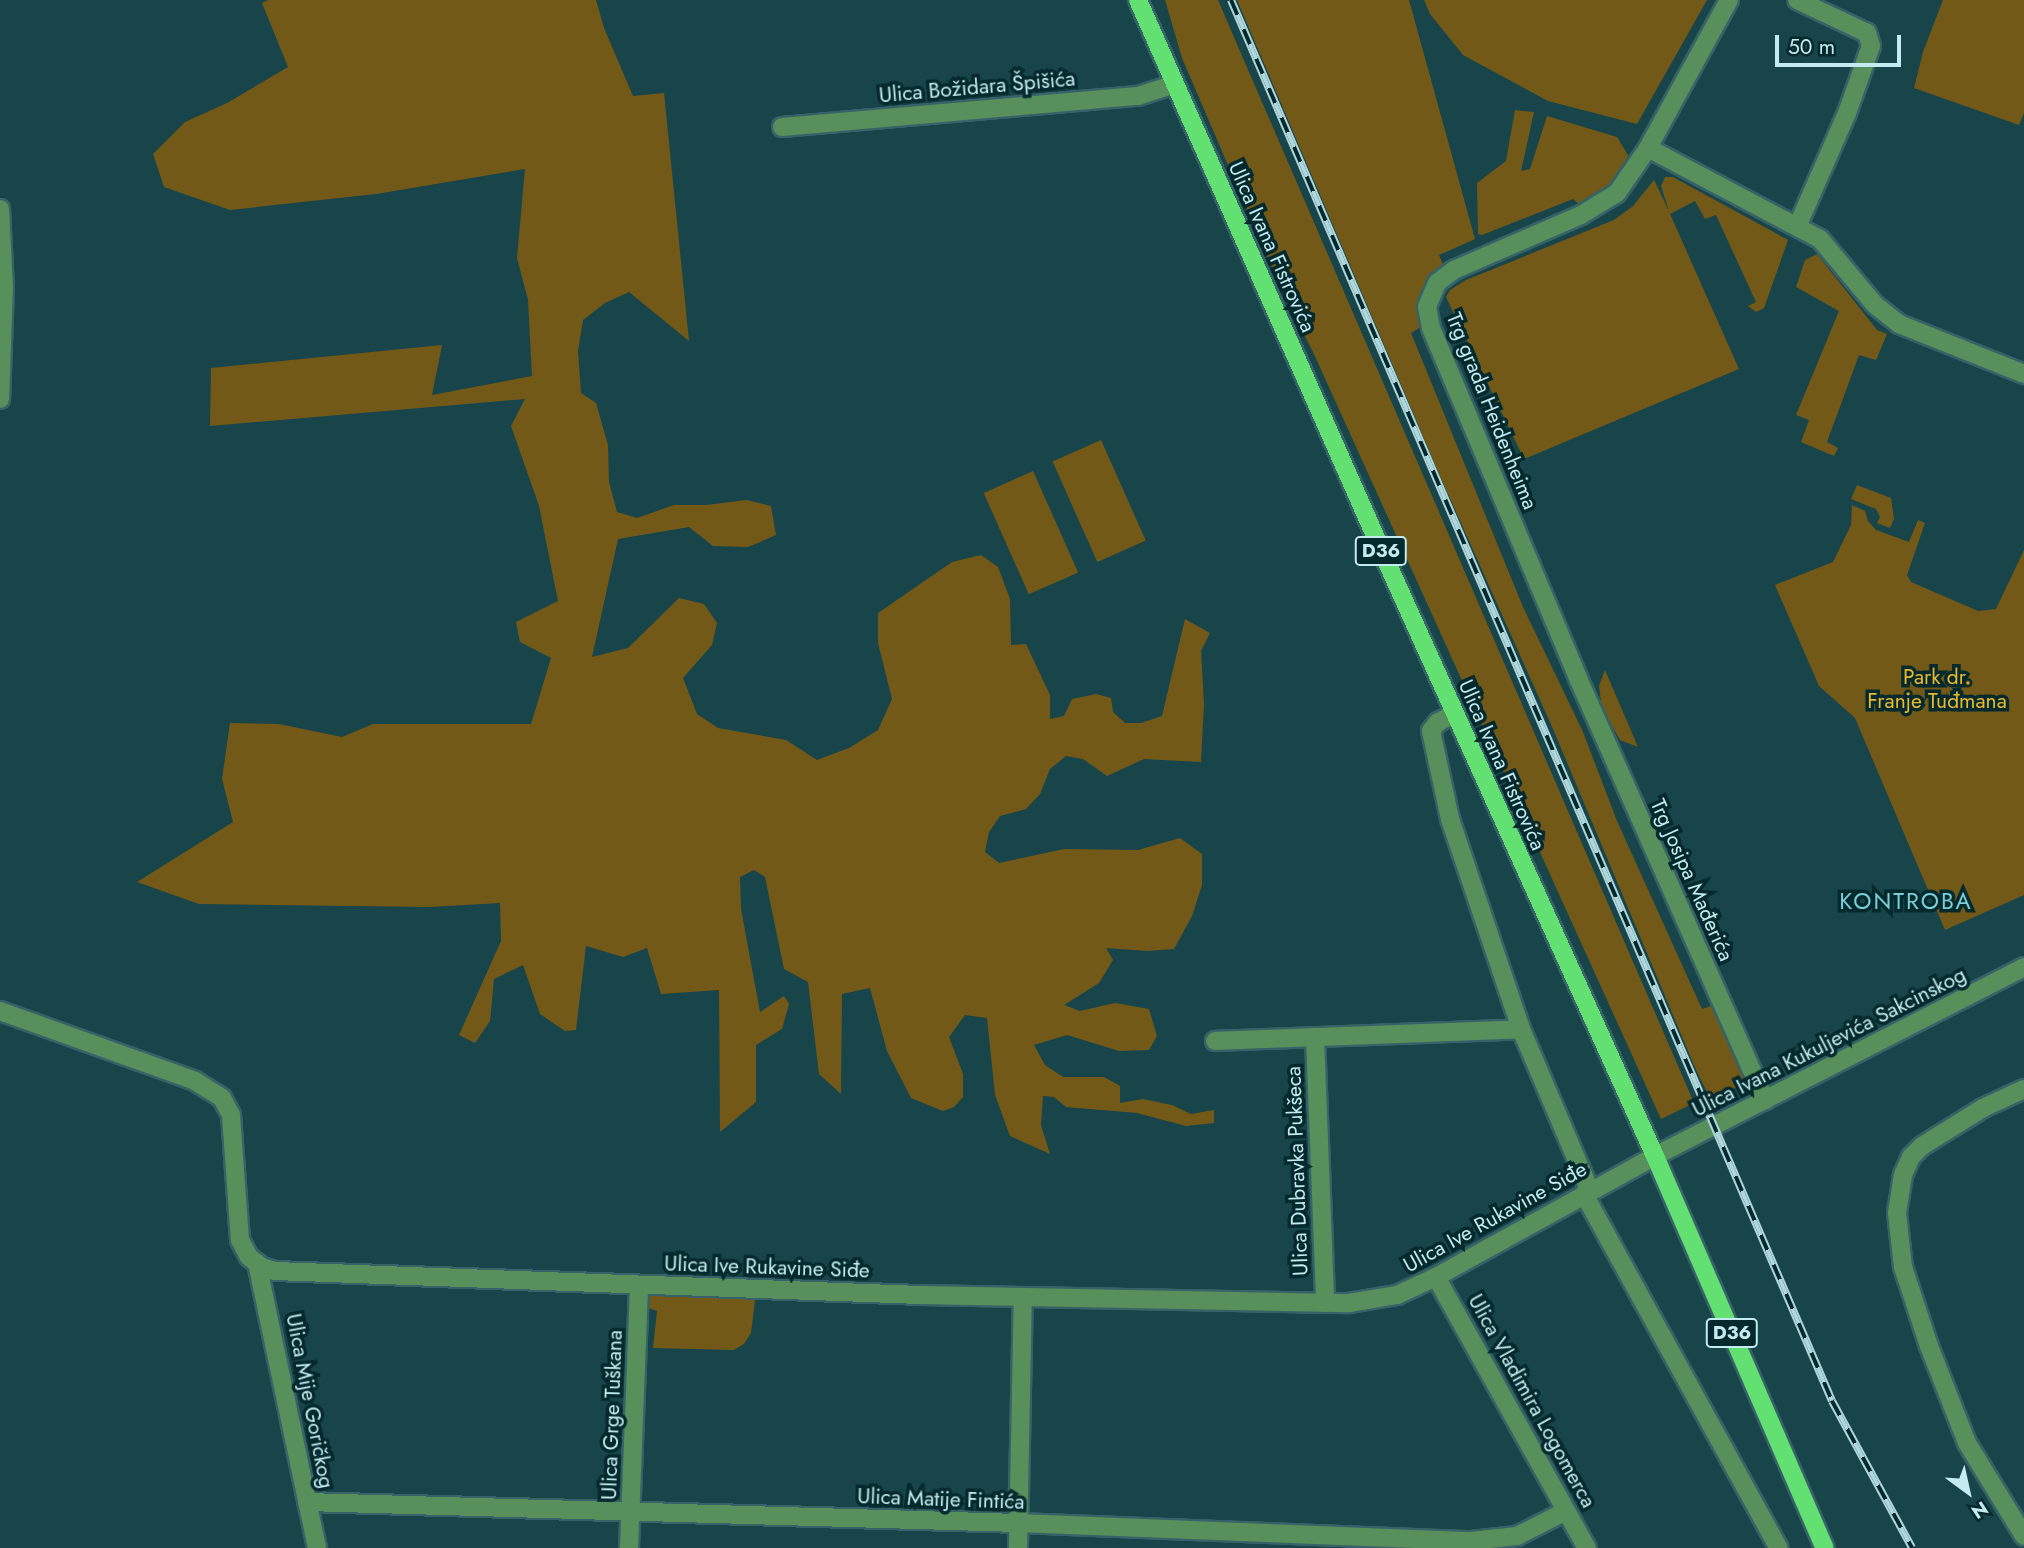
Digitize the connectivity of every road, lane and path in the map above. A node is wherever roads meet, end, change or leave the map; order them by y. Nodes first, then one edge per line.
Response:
1 (1138, 0) edge
2 (1729, 0) edge
3 (1797, 0) edge
4 (1175, 84) junction
5 (782, 127) dead end
6 (1648, 148) junction
7 (0, 209) edge
8 (1797, 227) junction
9 (2024, 374) edge
10 (0, 400) edge
11 (1578, 678) joint
12 (1454, 714) junction
13 (2024, 967) edge
14 (0, 1011) edge
15 (1521, 1029) junction
16 (1315, 1037) junction
17 (1215, 1041) dead end
18 (2024, 1089) edge
19 (1765, 1100) junction
20 (1655, 1156) junction
21 (1587, 1192) junction
22 (257, 1263) junction
23 (1436, 1277) junction
24 (639, 1285) junction
25 (1023, 1297) junction
26 (1325, 1303) junction
27 (307, 1502) junction
28 (631, 1511) junction
29 (1566, 1511) junction
30 (1019, 1523) junction
31 (2024, 1536) edge
32 (317, 1548) edge
33 (629, 1548) edge
34 (1018, 1548) edge
35 (1587, 1548) edge
36 (1779, 1548) edge
37 (1825, 1548) edge

1 - 4 main road, Ulica Ivana Fistrovića / D36
2 - 6 street, Trg grada Heidenheima
3 - 8 street
4 - 5 street, Ulica Božidara Špišića
4 - 12 main road, Ulica Ivana Fistrovića / D36
6 - 8 street
6 - 11 street, Trg grada Heidenheima
7 - 10 street
8 - 9 street
11 - 19 street, Trg Josipa Mađerića
12 - 15 street
12 - 20 main road, Ulica Ivana Fistrovića / D36
13 - 19 street, Ulica Ivana Kukuljevića Sakcinskog
14 - 22 street
15 - 16 street, Ulica Dubravka Pukšeca
15 - 21 street
16 - 17 street, Ulica Dubravka Pukšeca
16 - 26 street, Ulica Dubravka Pukšeca
18 - 31 street
19 - 20 street, Ulica Ivana Kukuljevića Sakcinskog
20 - 21 street, Ulica Ive Rukavine Siđe
20 - 37 main road, Ulica Ivana Fistrovića / D36
21 - 23 street, Ulica Ive Rukavine Siđe
21 - 36 street
22 - 24 street, Ulica Ive Rukavine Siđe
22 - 27 street, Ulica Mije Goričkog
23 - 26 street, Ulica Ive Rukavine Siđe
23 - 29 street, Ulica Vladimira Logomerca
24 - 25 street, Ulica Ive Rukavine Siđe
24 - 28 street, Ulica Grge Tuškana
25 - 26 street, Ulica Ive Rukavine Siđe
25 - 30 street
27 - 28 street, Ulica Matije Fintića
27 - 32 street, Ulica Mije Goričkog
28 - 30 street, Ulica Matije Fintića
28 - 33 street, Ulica Grge Tuškana
29 - 30 street, Ulica Matije Fintića
29 - 35 street, Ulica Vladimira Logomerca
30 - 34 street

